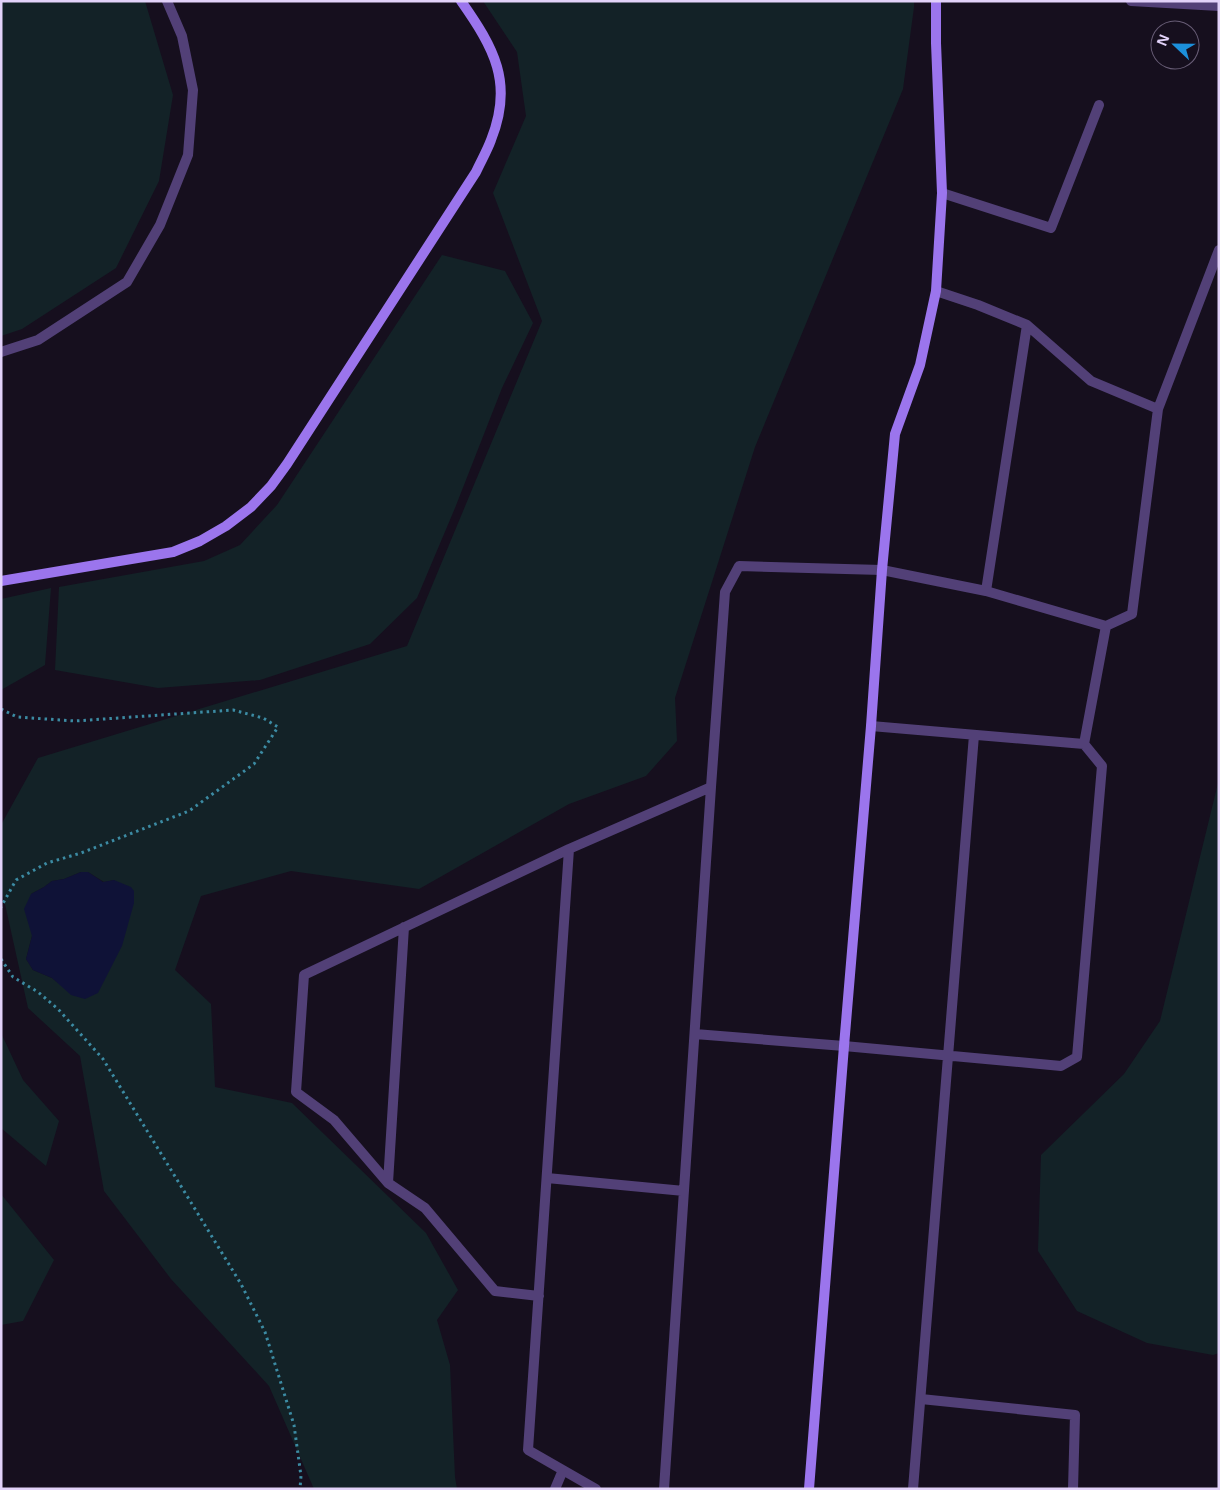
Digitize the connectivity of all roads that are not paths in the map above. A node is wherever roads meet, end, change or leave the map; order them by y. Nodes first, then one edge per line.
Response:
1 (167, 1) edge
2 (461, 1) edge
3 (936, 1) edge
4 (1131, 1) edge
5 (1219, 6) edge
6 (1099, 105) dead end
7 (942, 193) junction
8 (1219, 250) edge
9 (936, 291) junction
10 (1027, 325) junction
11 (1, 352) edge
12 (1158, 409) junction
13 (882, 570) junction
14 (1, 581) edge
15 (986, 591) junction
16 (1106, 626) junction
17 (871, 726) junction
18 (974, 735) junction
19 (1084, 744) junction
20 (711, 787) junction
21 (569, 849) junction
22 (404, 927) junction
23 (695, 1034) junction
24 (844, 1046) junction
25 (948, 1057) junction
26 (547, 1178) junction
27 (388, 1182) junction
28 (684, 1191) junction
29 (539, 1296) junction
30 (921, 1399) junction
31 (563, 1470) junction
32 (555, 1489) edge
33 (596, 1489) edge
34 (664, 1489) edge
35 (810, 1489) edge
36 (912, 1489) edge
37 (1073, 1489) edge

1 - 11 street
2 - 14 street
3 - 7 street
4 - 5 street
6 - 7 street
7 - 9 street
8 - 12 street
9 - 10 street
9 - 13 street
10 - 12 street
10 - 15 street
12 - 16 street
13 - 15 street
13 - 17 street
13 - 20 street
15 - 16 street
16 - 19 street
17 - 18 street
17 - 24 street
18 - 19 street
18 - 25 street
19 - 25 street
20 - 21 street
20 - 23 street
21 - 22 street
21 - 26 street
22 - 27 street
22 - 27 street
23 - 24 street
23 - 28 street
24 - 25 street
24 - 35 street
25 - 30 street
26 - 28 street
26 - 29 street
27 - 29 street
28 - 34 street
29 - 31 street
30 - 36 street
30 - 37 street
31 - 32 street
31 - 33 street

